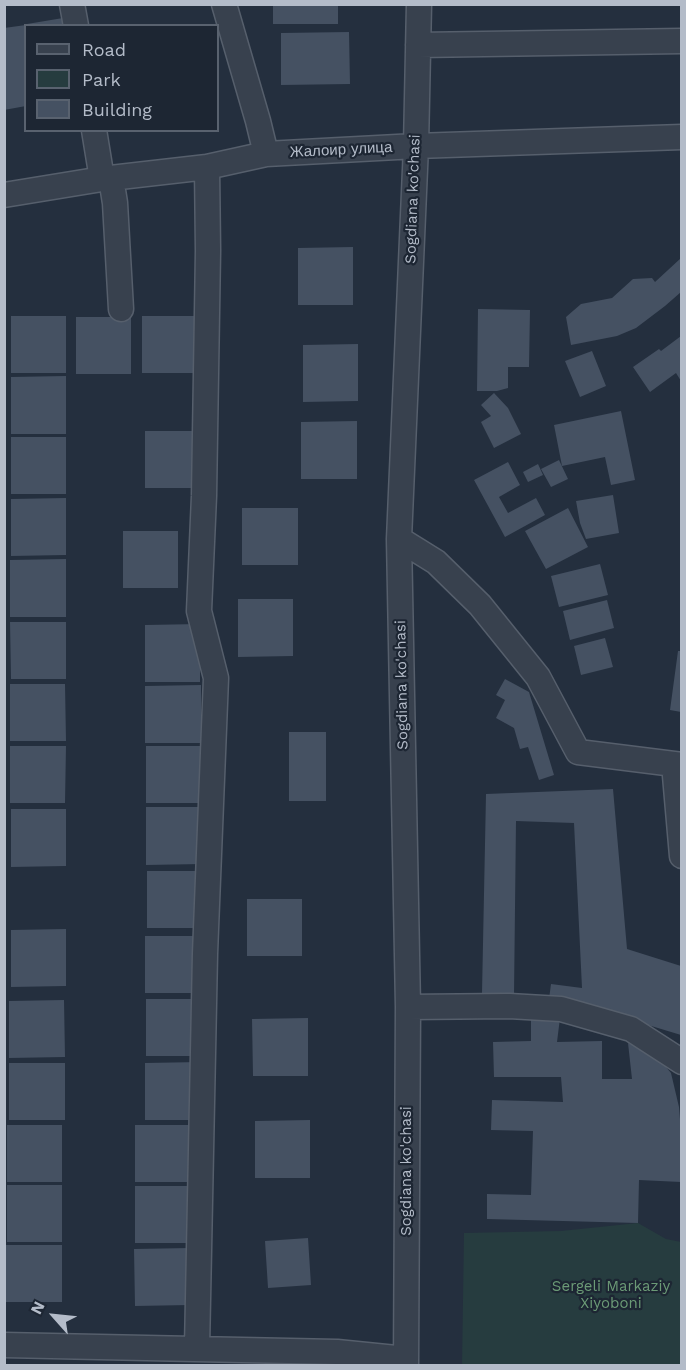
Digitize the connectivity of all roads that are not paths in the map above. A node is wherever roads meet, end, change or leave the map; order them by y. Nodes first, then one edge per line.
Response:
1 (72, 4) edge
2 (224, 4) edge
3 (418, 4) edge
4 (76, 24) edge
5 (681, 41) edge
6 (418, 45) junction
7 (94, 132) edge
8 (681, 137) edge
9 (416, 146) junction
10 (266, 154) junction
11 (207, 167) junction
12 (106, 178) junction
13 (4, 195) edge
14 (121, 309) dead end
15 (399, 539) junction
16 (678, 764) edge
17 (681, 856) edge
18 (408, 1006) junction
19 (681, 1062) edge
20 (4, 1345) edge
21 (197, 1348) junction
22 (406, 1362) edge

1 - 4 street
2 - 10 street
3 - 6 street, Sogdiana ko'chasi
5 - 6 street
6 - 9 street, Sogdiana ko'chasi
7 - 12 street
8 - 9 street, Жалоир улица
9 - 10 street, Жалоир улица
9 - 15 street, Sogdiana ko'chasi
10 - 11 street, Жалоир улица
11 - 12 street, Жалоир улица
11 - 21 street
12 - 13 street, Жалоир улица
12 - 14 street
15 - 16 street
15 - 18 street, Sogdiana ko'chasi
16 - 17 street
18 - 19 street
18 - 22 street, Sogdiana ko'chasi
20 - 21 street
21 - 22 street

